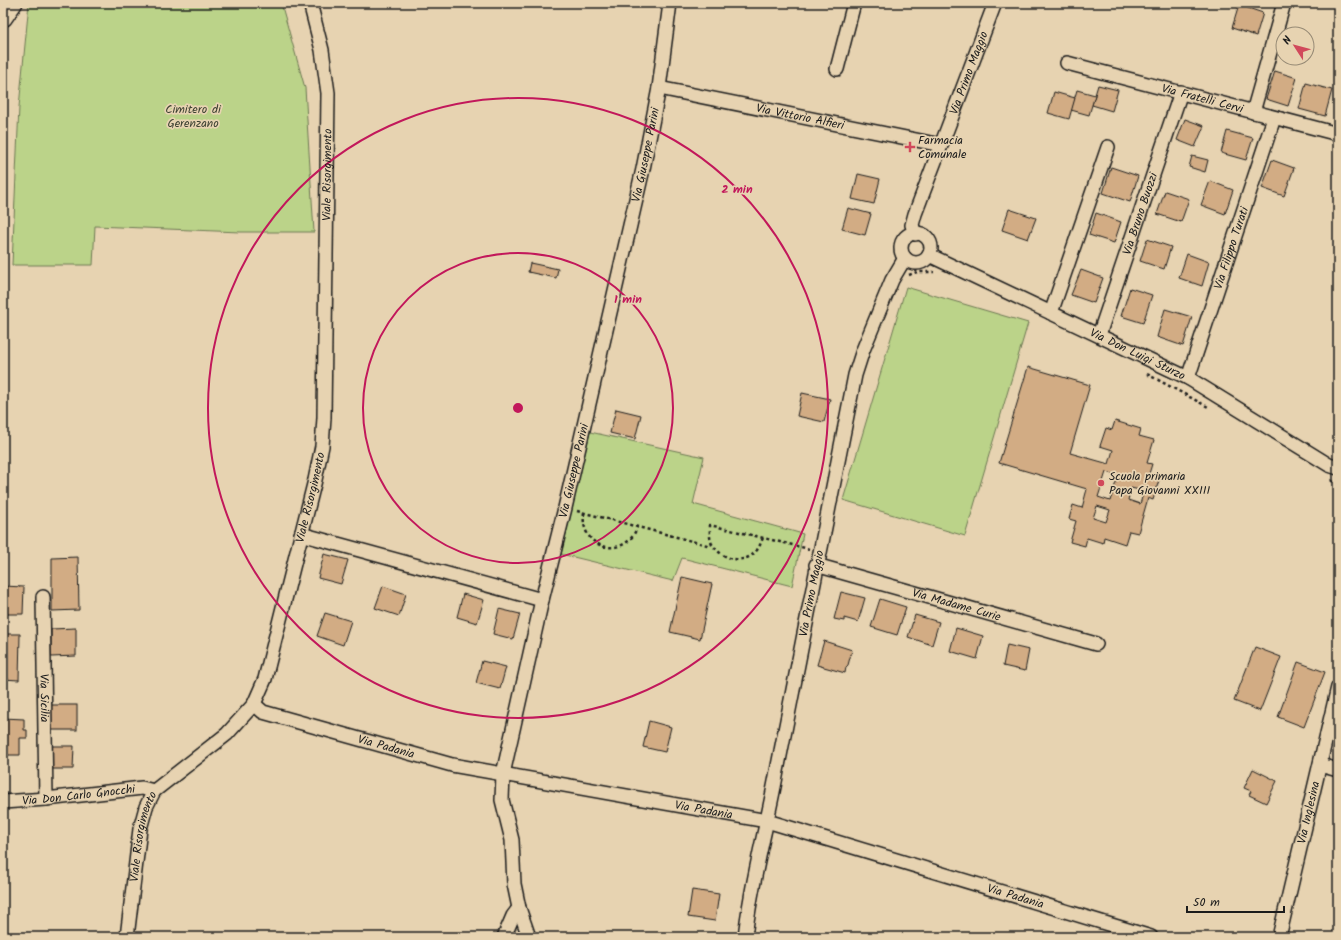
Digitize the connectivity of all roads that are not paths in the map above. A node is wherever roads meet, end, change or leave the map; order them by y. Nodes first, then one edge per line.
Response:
1 (16, 3) edge
2 (310, 3) edge
3 (670, 3) edge
4 (854, 3) edge
5 (994, 3) edge
6 (1284, 3) edge
7 (3, 19) edge
8 (1067, 63) dead end
9 (837, 69) dead end
10 (659, 88) junction
11 (1181, 92) junction
12 (1253, 112) junction
13 (1274, 118) junction
14 (1338, 134) edge
15 (941, 145) junction
16 (1108, 147) dead end
17 (915, 234) junction
18 (929, 255) junction
19 (905, 258) junction
20 (1051, 313) junction
21 (1099, 335) junction
22 (1188, 378) junction
23 (1338, 468) edge
24 (301, 534) junction
25 (816, 564) junction
26 (43, 597) dead end
27 (542, 600) junction
28 (1096, 644) dead end
29 (1338, 687) edge
30 (254, 704) junction
31 (1320, 765) junction
32 (1338, 770) edge
33 (503, 774) junction
34 (154, 790) junction
35 (46, 799) junction
36 (3, 802) edge
37 (767, 821) junction
38 (519, 908) junction
39 (127, 937) edge
40 (504, 937) edge
41 (529, 937) edge
42 (745, 937) edge
43 (1151, 937) edge
44 (1279, 937) edge

1 - 7 street
2 - 24 street, Viale Risorgimento
3 - 10 street, Via Giuseppe Parini
4 - 9 street
5 - 15 street, Via Primo Maggio
6 - 12 street
8 - 11 street, Via Fratelli Cervi
10 - 15 street, Via Vittorio Alfieri
10 - 27 street, Via Giuseppe Parini
11 - 12 street, Via Fratelli Cervi
11 - 21 street, Via Bruno Buozzi
12 - 13 street, Via Fratelli Cervi
13 - 14 street, Via Fratelli Cervi
13 - 22 street, Via Filippo Turati
15 - 17 street, Via Primo Maggio
16 - 20 street
17 - 18 street
17 - 19 street
18 - 19 street
18 - 20 street, Via Don Luigi Sturzo
19 - 25 street, Via Primo Maggio
20 - 21 street, Via Don Luigi Sturzo
21 - 22 street, Via Don Luigi Sturzo
22 - 23 street, Via Don Luigi Sturzo
24 - 27 street
24 - 30 street, Viale Risorgimento
25 - 28 street, Via Madame Curie
25 - 37 street, Via Primo Maggio
26 - 35 street, Via Sicilia
27 - 33 street, Via Giuseppe Parini
29 - 31 street, Via Inglesina
30 - 33 street, Via Padania
30 - 34 street, Viale Risorgimento
31 - 32 street
31 - 44 street, Via Inglesina
33 - 37 street, Via Padania
33 - 38 street, Via Giuseppe Parini
34 - 35 street, Via Don Carlo Gnocchi
34 - 39 street, Viale Risorgimento
35 - 36 street, Via Don Carlo Gnocchi
37 - 42 street, Via Primo Maggio
37 - 43 street, Via Padania
38 - 40 street
38 - 41 street, Via Giuseppe Parini

